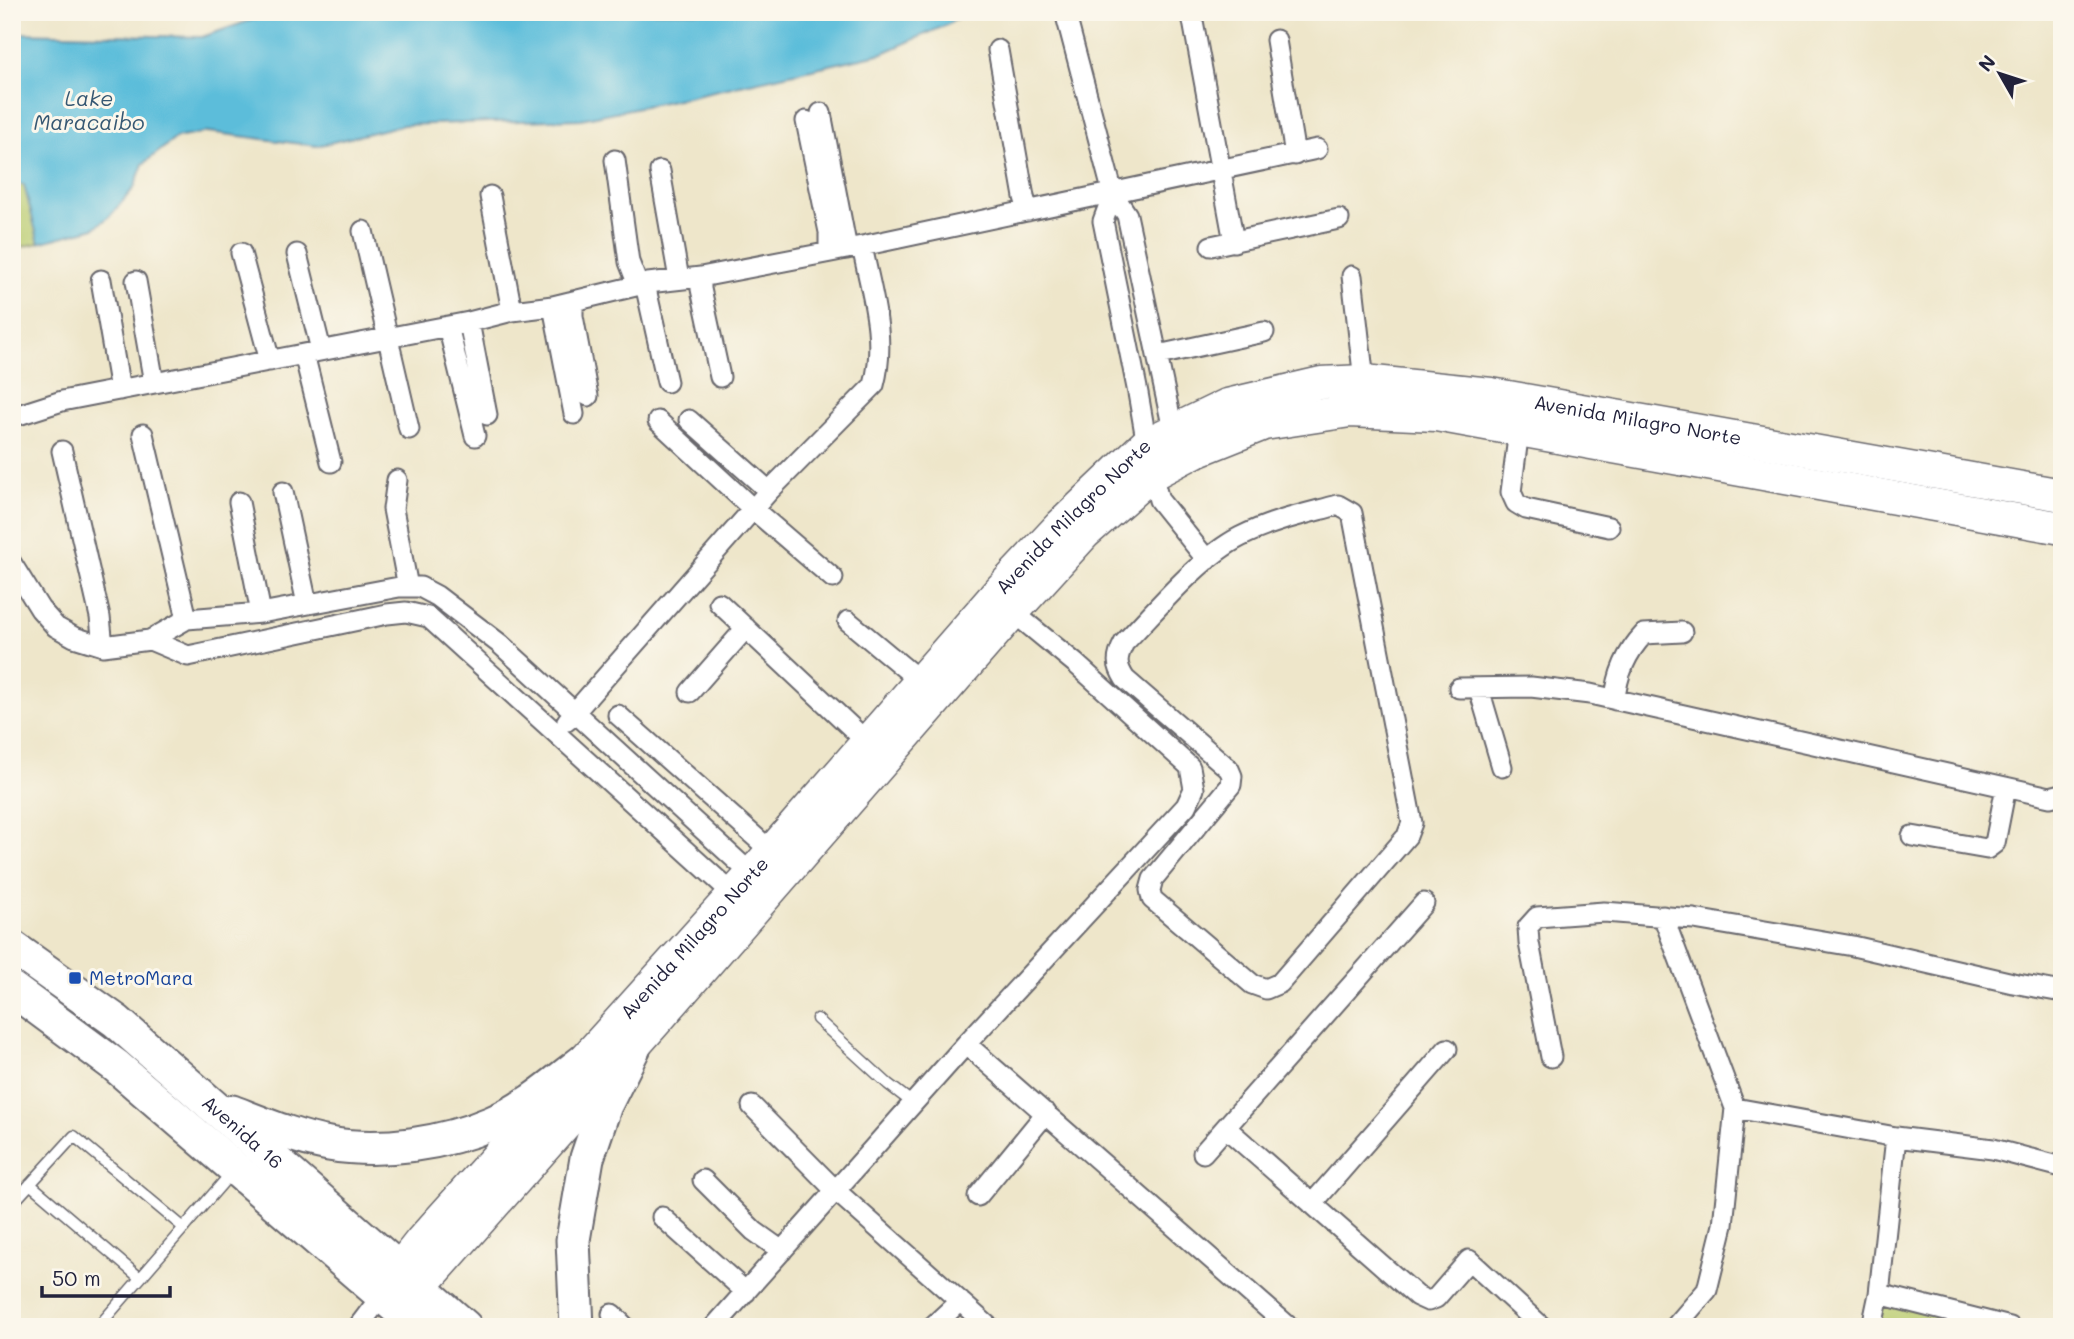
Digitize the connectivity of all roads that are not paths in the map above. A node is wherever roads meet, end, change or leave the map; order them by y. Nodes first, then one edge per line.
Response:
1 (1065, 12) edge
2 (1193, 21) dead end
3 (1276, 40) dead end
4 (998, 50) dead end
5 (814, 117) dead end
6 (1317, 149) dead end
7 (1295, 155) junction
8 (615, 160) dead end
9 (1221, 169) junction
10 (660, 171) dead end
11 (1113, 194) junction
12 (490, 196) dead end
13 (1028, 211) junction
14 (1339, 219) dead end
15 (363, 231) dead end
16 (1234, 242) junction
17 (1212, 246) dead end
18 (846, 249) junction
19 (240, 253) dead end
20 (297, 254) dead end
21 (1352, 276) dead end
22 (701, 277) junction
23 (679, 279) junction
24 (101, 280) dead end
25 (136, 281) dead end
26 (643, 284) junction
27 (573, 301) junction
28 (553, 306) junction
29 (512, 311) junction
30 (469, 322) junction
31 (448, 326) junction
32 (1265, 332) dead end
33 (387, 338) junction
34 (312, 352) junction
35 (1158, 355) junction
36 (270, 360) junction
37 (720, 377) dead end
38 (1364, 381) junction
39 (667, 382) dead end
40 (154, 383) junction
41 (120, 390) junction
42 (588, 397) dead end
43 (13, 414) edge
44 (574, 414) dead end
45 (487, 415) dead end
46 (689, 420) dead end
47 (658, 421) dead end
48 (409, 429) dead end
49 (1520, 430) junction
50 (143, 434) dead end
51 (475, 436) dead end
52 (62, 451) dead end
53 (1162, 453) junction
54 (331, 462) dead end
55 (1909, 468) junction
56 (397, 480) dead end
57 (769, 491) junction
58 (283, 492) dead end
59 (2062, 495) edge
60 (1902, 499) junction
61 (239, 502) dead end
62 (754, 510) junction
63 (1609, 527) dead end
64 (2062, 528) edge
65 (1207, 560) junction
66 (834, 578) dead end
67 (16, 579) edge
68 (408, 587) junction
69 (719, 603) dead end
70 (307, 604) junction
71 (1013, 611) junction
72 (261, 613) junction
73 (187, 619) junction
74 (848, 621) dead end
75 (746, 628) junction
76 (1682, 632) dead end
77 (150, 640) junction
78 (103, 646) junction
79 (920, 681) junction
80 (1459, 688) dead end
81 (1479, 689) junction
82 (690, 692) dead end
83 (1615, 700) junction
84 (574, 712) junction
85 (618, 715) dead end
86 (558, 733) junction
87 (867, 742) junction
88 (1502, 767) dead end
89 (2006, 787) junction
90 (2062, 794) edge
91 (725, 811) junction
92 (708, 834) junction
93 (1912, 836) dead end
94 (755, 884) junction
95 (1424, 904) dead end
96 (1662, 916) junction
97 (12, 947) edge
98 (12, 989) edge
99 (2062, 992) edge
100 (817, 1019) dead end
101 (966, 1044) junction
102 (634, 1047) junction
103 (1447, 1049) dead end
104 (589, 1057) junction
105 (1551, 1057) dead end
106 (209, 1102) junction
107 (914, 1104) junction
108 (752, 1106) dead end
109 (1735, 1108) junction
110 (1046, 1113) junction
111 (1226, 1128) junction
112 (1896, 1137) junction
113 (1203, 1153) dead end
114 (245, 1156) junction
115 (2062, 1167) edge
116 (703, 1180) dead end
117 (30, 1184) junction
118 (836, 1191) junction
119 (978, 1196) dead end
120 (12, 1204) edge
121 (1312, 1204) junction
122 (662, 1217) dead end
123 (184, 1228) junction
124 (782, 1251) junction
125 (140, 1279) junction
126 (746, 1292) junction
127 (1879, 1294) junction
128 (960, 1301) junction
129 (420, 1306) edge
130 (98, 1327) edge
131 (358, 1327) edge
132 (577, 1327) edge
133 (714, 1327) edge
134 (932, 1327) edge
135 (989, 1327) edge
136 (1289, 1327) edge
137 (1542, 1327) edge
138 (1675, 1327) edge
139 (1872, 1327) edge
140 (2010, 1327) edge

1 - 11 street
2 - 9 street
3 - 7 street
4 - 13 street
5 - 18 street
6 - 7 street
7 - 9 street
8 - 26 street
9 - 11 street
9 - 16 street
10 - 23 street
11 - 13 street
11 - 35 street
11 - 53 street
12 - 29 street
13 - 18 street
14 - 16 street
15 - 33 street
16 - 17 street
18 - 22 street
18 - 57 street
19 - 36 street
20 - 34 street
21 - 38 street
22 - 23 street
22 - 37 street
23 - 26 street
24 - 41 street
25 - 40 street
26 - 27 street
26 - 39 street
27 - 28 street
27 - 42 street
28 - 29 street
28 - 44 street
29 - 30 street
30 - 31 street
30 - 45 street
31 - 33 street
31 - 51 street
32 - 35 street
33 - 34 street
33 - 48 street
34 - 36 street
34 - 54 street
35 - 53 street
36 - 40 street
38 - 53 main road, Avenida Milagro Norte
38 - 55 main road, Avenida Milagro Norte
40 - 41 street
41 - 43 street
46 - 57 street
47 - 62 street
49 - 53 main road, Avenida Milagro Norte
49 - 60 main road, Avenida Milagro Norte
49 - 63 street
50 - 73 street
52 - 78 street
53 - 65 street
53 - 71 main road, Avenida Milagro Norte
53 - 79 main road, Avenida Milagro Norte
55 - 59 main road, Avenida Milagro Norte
55 - 60 main road
56 - 68 street
57 - 62 street
58 - 70 street
60 - 64 main road, Avenida Milagro Norte
61 - 72 street
62 - 66 street
62 - 84 street
65 - 65 street
67 - 78 street
68 - 70 street
68 - 84 street
69 - 75 street
70 - 72 street
71 - 94 main road, Avenida Milagro Norte
71 - 101 street
72 - 73 street
73 - 77 street
74 - 79 street
75 - 82 street
75 - 87 street
76 - 83 street
77 - 78 street
77 - 86 street
79 - 87 main road, Avenida Milagro Norte
80 - 81 street
81 - 83 street
81 - 88 street
83 - 89 street
84 - 86 street
84 - 92 street
85 - 91 street
86 - 94 street
87 - 94 main road, Avenida Milagro Norte
89 - 90 street
89 - 93 street
91 - 92 street
91 - 94 street
92 - 94 street
94 - 102 main road, Avenida Milagro Norte
94 - 104 main road, Avenida Milagro Norte
95 - 111 street
96 - 99 street
96 - 105 street
96 - 109 street
97 - 106 highway, Avenida 16
98 - 114 highway, Avenida 16
100 - 107 lane
101 - 107 street
101 - 110 street
102 - 129 main road, Avenida Milagro Norte
102 - 132 highway
103 - 121 street
104 - 106 highway
104 - 129 main road, Avenida Milagro Norte
106 - 114 highway, Avenida 16
107 - 118 street
108 - 118 street
109 - 112 street
109 - 138 street
110 - 119 street
110 - 136 street
111 - 113 street
111 - 121 street
112 - 115 street
112 - 127 street
114 - 123 lane
114 - 129 highway, Avenida 16
116 - 124 street
117 - 120 lane
117 - 123 lane
117 - 125 lane
118 - 124 street
118 - 128 street
121 - 137 street
122 - 126 street
123 - 125 lane
124 - 126 street
125 - 130 lane
126 - 133 street
127 - 139 street
127 - 140 street
128 - 134 street
128 - 135 street
129 - 131 street

